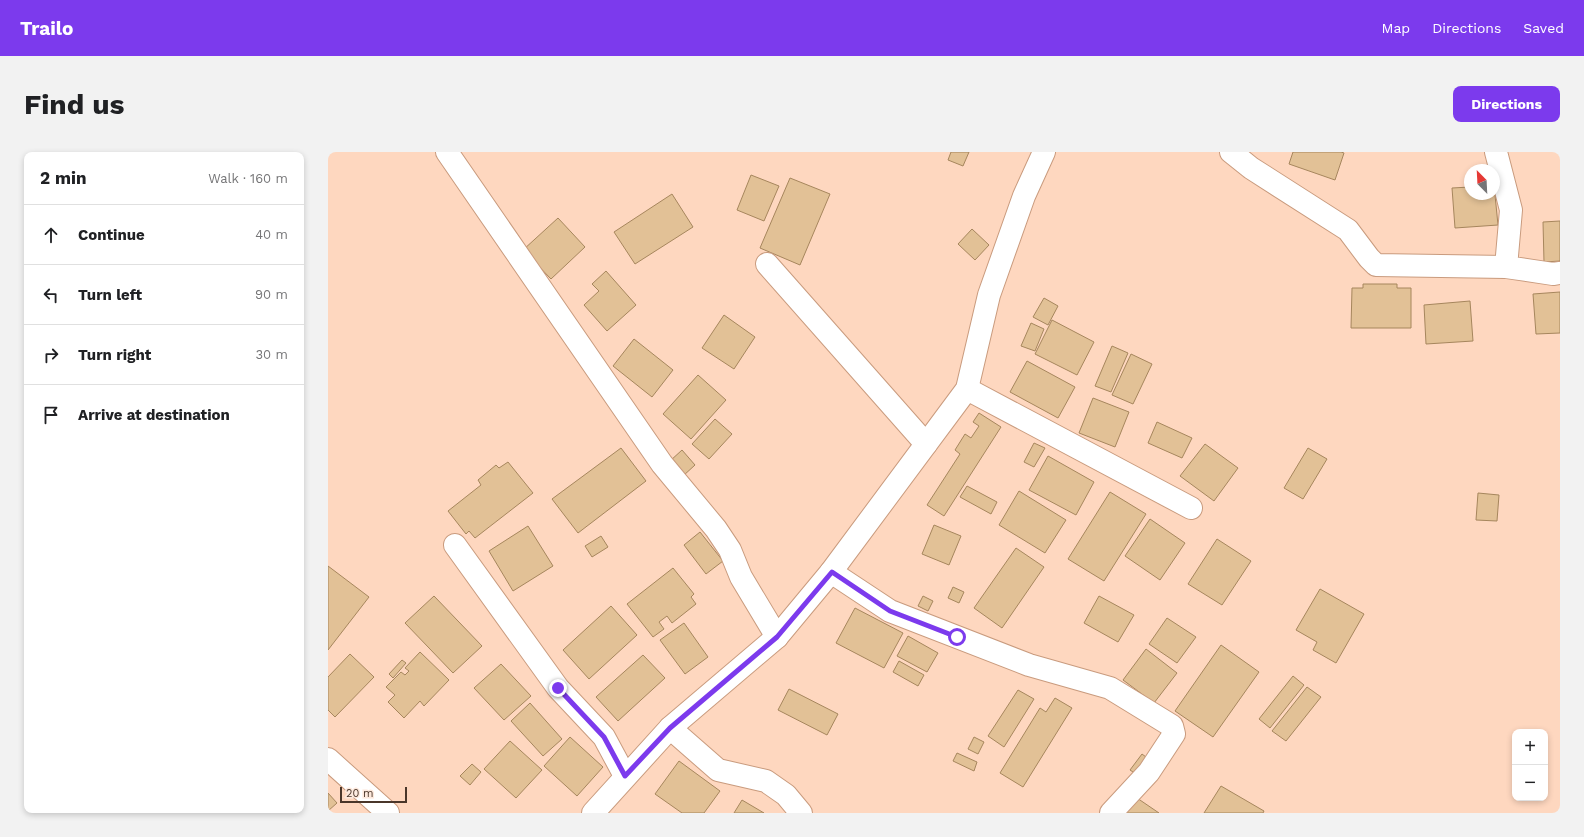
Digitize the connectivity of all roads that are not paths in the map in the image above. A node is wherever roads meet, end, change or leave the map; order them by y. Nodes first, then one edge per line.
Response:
1 (447, 152) edge
2 (1044, 152) edge
3 (1230, 152) edge
4 (1496, 152) edge
5 (767, 264) dead end
6 (1506, 267) junction
7 (1560, 273) edge
8 (967, 388) junction
9 (926, 444) junction
10 (1191, 508) dead end
11 (455, 545) dead end
12 (832, 572) junction
13 (777, 637) junction
14 (670, 728) junction
15 (328, 759) edge
16 (625, 776) junction
17 (388, 813) edge
18 (593, 813) edge
19 (801, 813) edge
20 (1111, 813) edge

1 - 13 street
2 - 8 street
3 - 6 street
4 - 6 street
5 - 9 street
6 - 7 street
8 - 9 street
8 - 10 street
9 - 12 street
11 - 16 street
12 - 13 street
12 - 20 street
13 - 14 street
14 - 16 street
14 - 19 street
15 - 17 street
16 - 18 street

